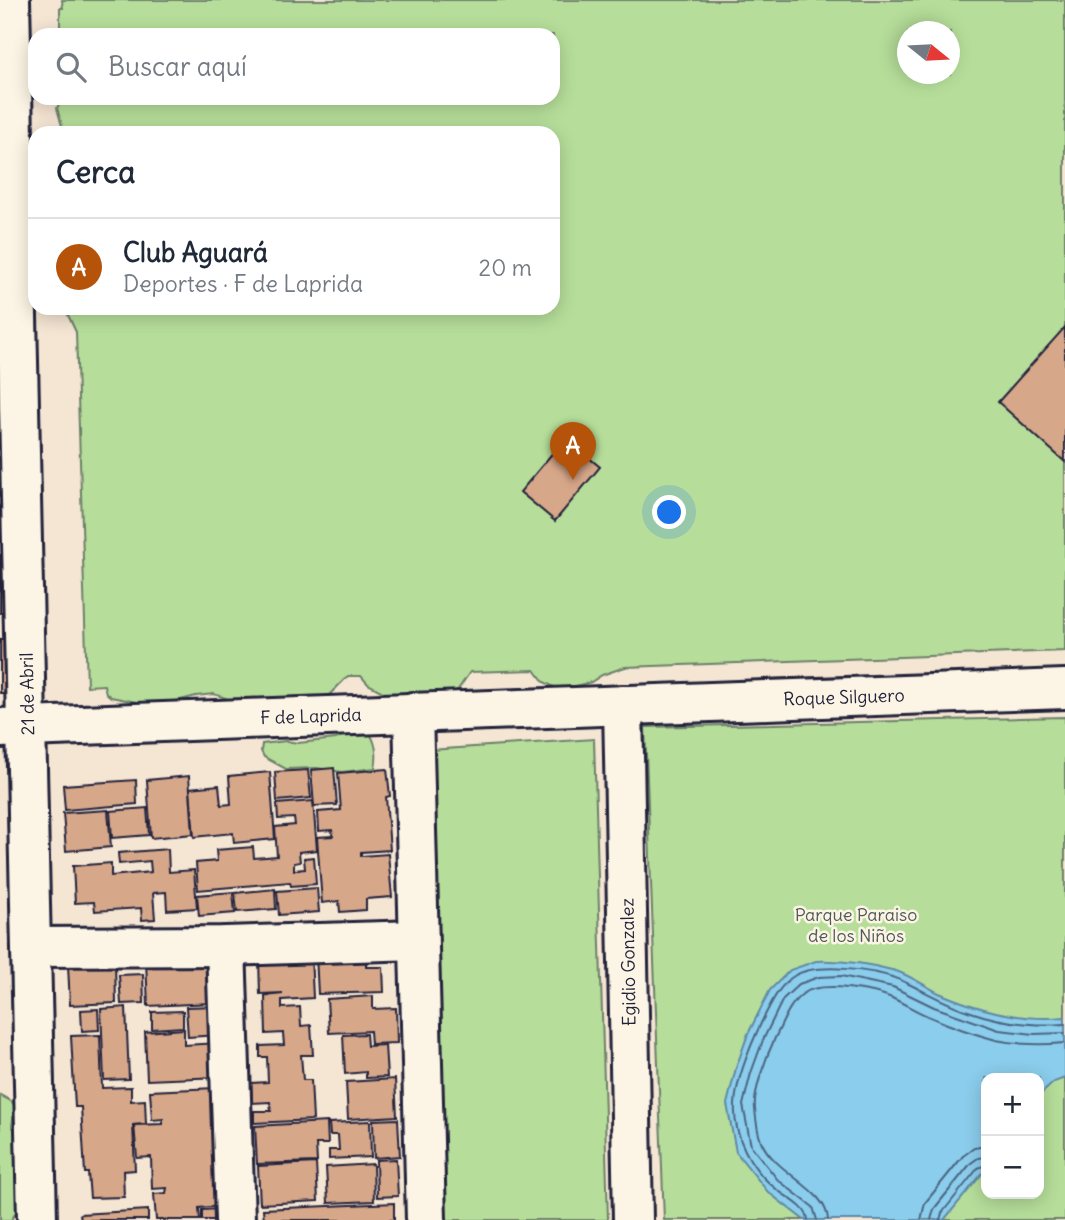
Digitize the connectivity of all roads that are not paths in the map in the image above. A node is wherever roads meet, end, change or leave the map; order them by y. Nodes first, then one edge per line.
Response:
1 (10, 0) edge
2 (7, 186) edge
3 (1065, 689) edge
4 (622, 705) junction
5 (413, 712) junction
6 (14, 727) edge
7 (418, 940) junction
8 (226, 946) junction
9 (31, 947) junction
10 (37, 1220) edge
11 (235, 1220) edge
12 (426, 1220) edge
13 (633, 1220) edge

1 - 2 street, 21 de Abril
2 - 6 street, 21 de Abril
3 - 4 street, Roque Silguero
4 - 5 street, F de Laprida
4 - 13 street, Egidio Gonzalez
5 - 6 street, F de Laprida
5 - 7 street
6 - 9 street, 21 de Abril
7 - 8 street
7 - 12 street
8 - 9 street
8 - 11 street
9 - 10 street, 21 de Abril

